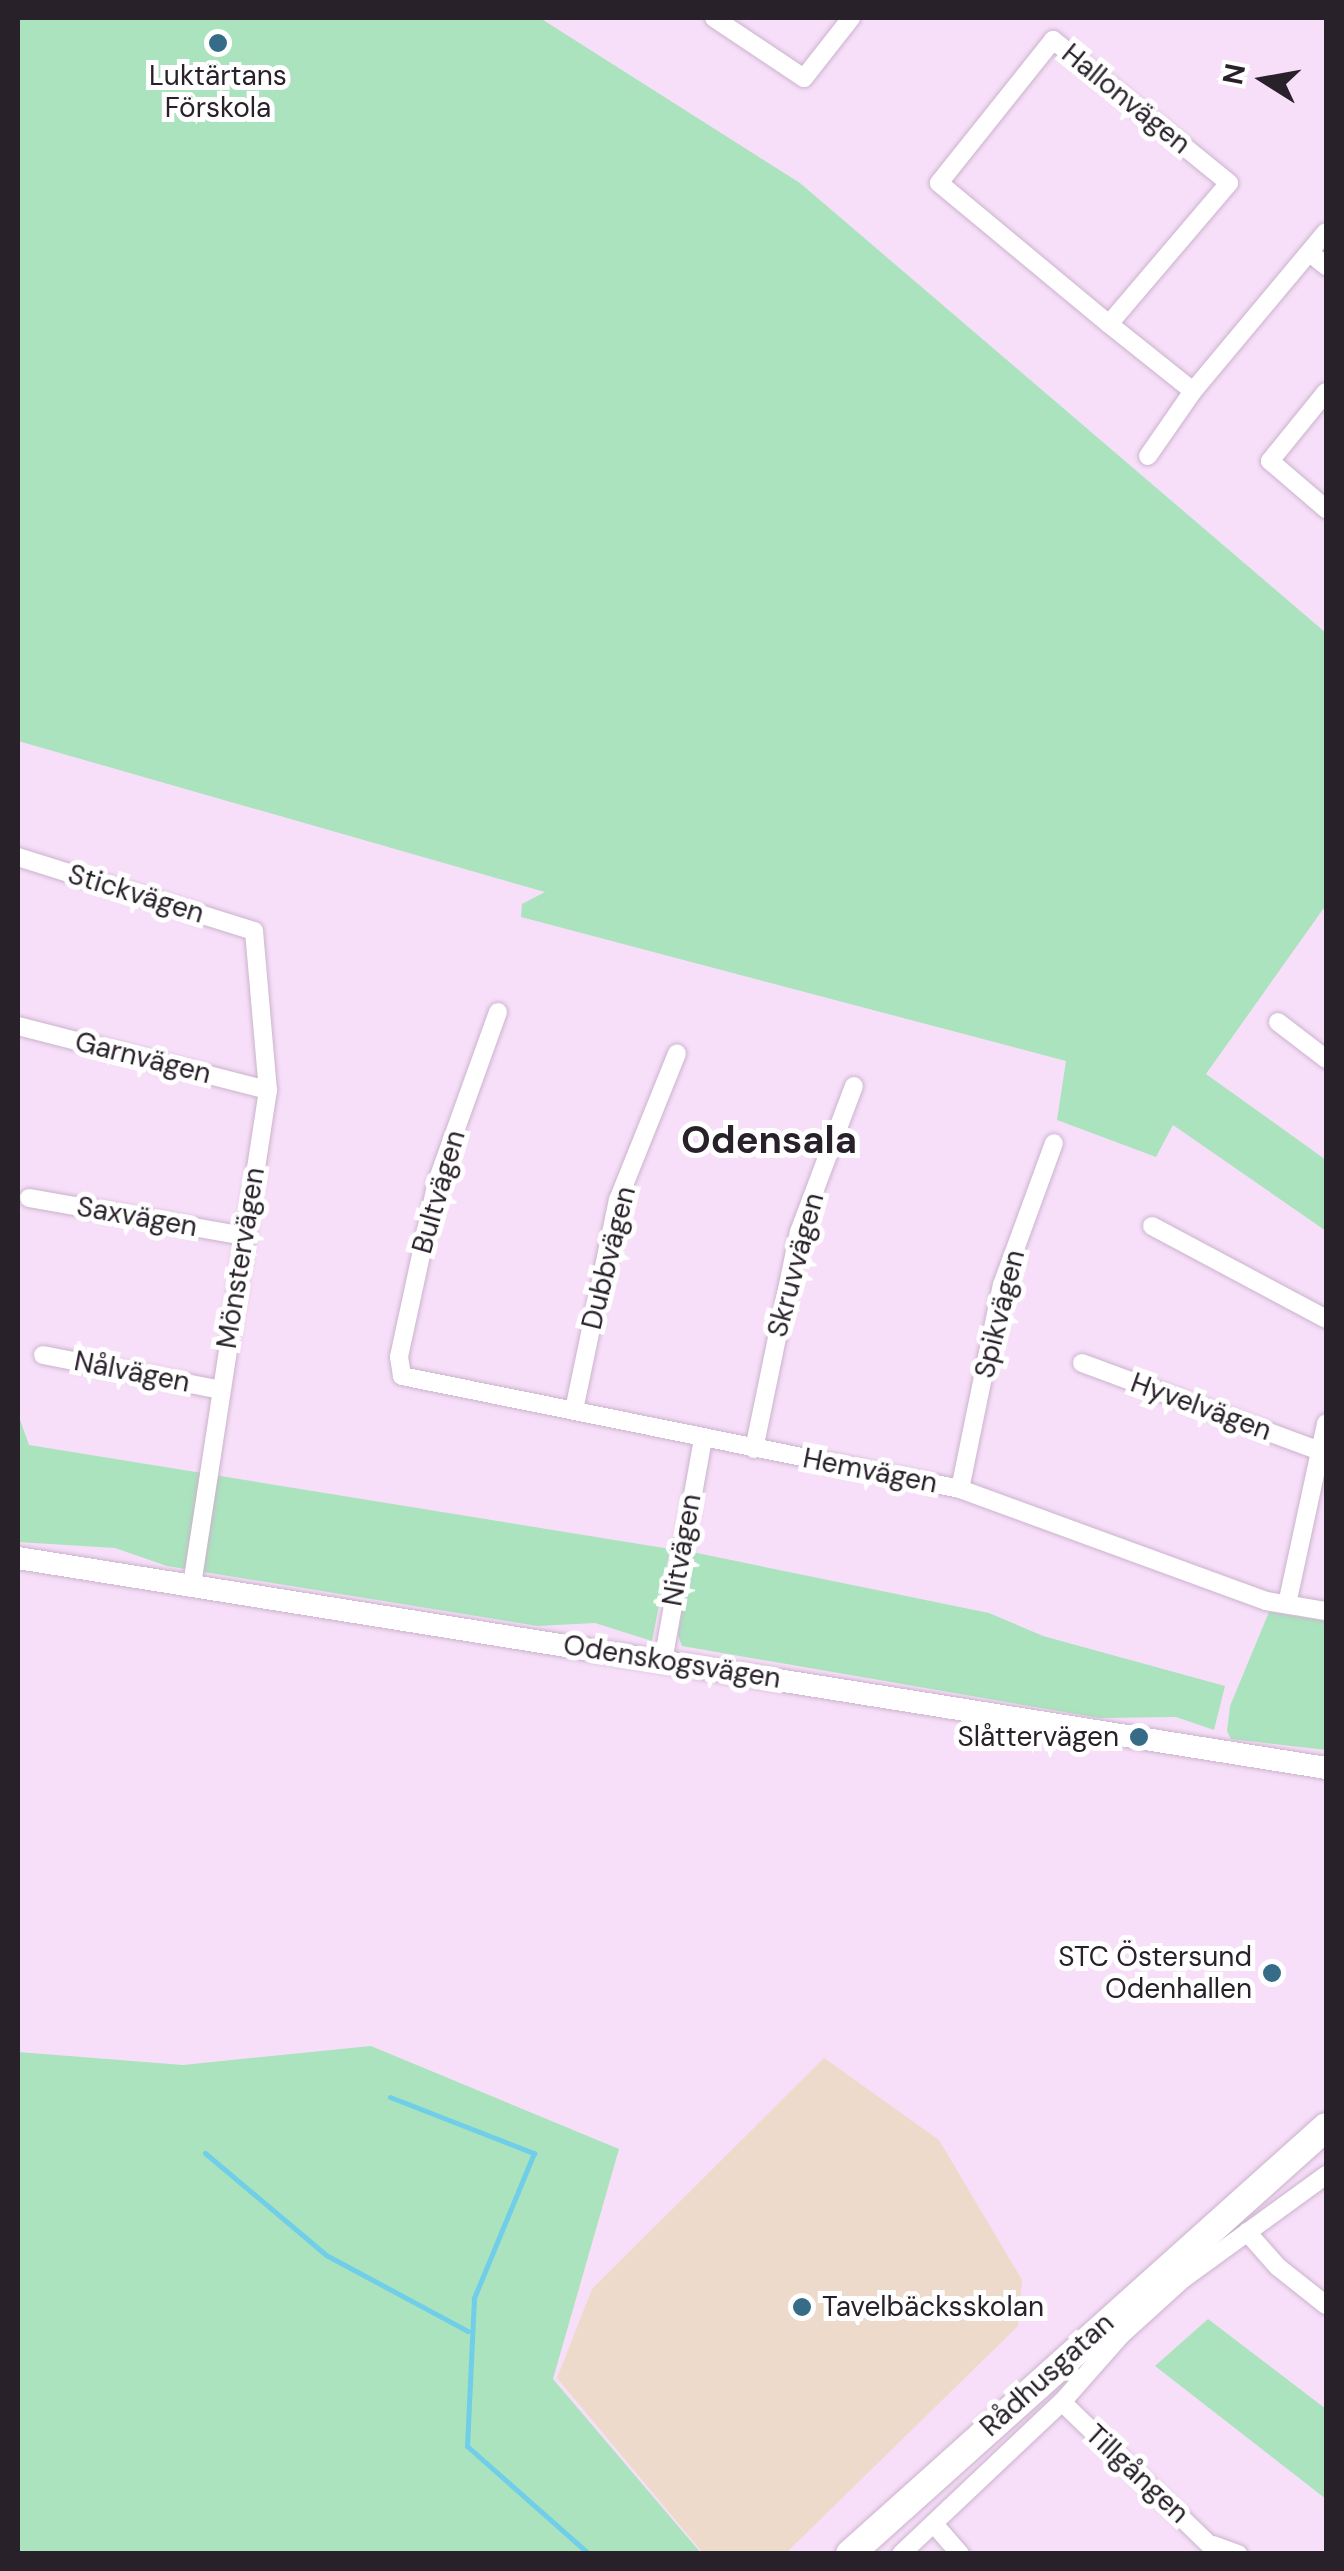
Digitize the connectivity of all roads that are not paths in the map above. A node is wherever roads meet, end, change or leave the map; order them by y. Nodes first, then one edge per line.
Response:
1 (714, 18) edge
2 (850, 18) edge
3 (1326, 232) edge
4 (1310, 253) junction
5 (1326, 266) edge
6 (1109, 324) junction
7 (1193, 391) junction
8 (1326, 392) edge
9 (1148, 456) dead end
10 (1326, 509) edge
11 (18, 857) edge
12 (254, 931) joint
13 (498, 1012) dead end
14 (1278, 1022) dead end
15 (18, 1026) edge
16 (678, 1054) dead end
17 (1326, 1058) edge
18 (854, 1086) dead end
19 (268, 1090) junction
20 (1054, 1143) dead end
21 (29, 1198) dead end
22 (1152, 1226) dead end
23 (245, 1236) junction
24 (1326, 1318) edge
25 (43, 1355) dead end
26 (1082, 1362) dead end
27 (402, 1376) joint
28 (221, 1390) junction
29 (574, 1410) junction
30 (1326, 1423) edge
31 (702, 1438) junction
32 (754, 1448) junction
33 (1320, 1451) junction
34 (960, 1489) junction
35 (18, 1558) edge
36 (192, 1585) junction
37 (1287, 1604) junction
38 (1326, 1611) edge
39 (664, 1661) junction
40 (1326, 1768) edge
41 (1326, 2108) edge
42 (1326, 2128) edge
43 (1326, 2175) edge
44 (1246, 2198) junction
45 (1247, 2232) junction
46 (1326, 2305) edge
47 (1062, 2402) junction
48 (934, 2524) junction
49 (1216, 2549) edge
50 (850, 2554) edge
51 (902, 2554) edge
52 (960, 2554) edge
53 (1238, 2554) edge

1 - 2 street
3 - 4 street
4 - 5 street
4 - 7 street
6 - 6 street, Hallonvägen
6 - 7 street, Hallonvägen
7 - 9 street
8 - 10 street
11 - 12 street, Stickvägen
12 - 19 street, Mönstervägen
13 - 27 street, Bultvägen
14 - 17 street
15 - 19 street, Garnvägen
16 - 29 street, Dubbvägen
18 - 32 street, Skruvvägen
19 - 23 street, Mönstervägen
20 - 34 street, Spikvägen
21 - 23 street, Saxvägen
22 - 24 street
23 - 28 street, Mönstervägen
25 - 28 street, Nålvägen
26 - 33 street, Hyvelvägen
27 - 29 street, Hemvägen
28 - 36 street, Mönstervägen
29 - 31 street, Hemvägen
30 - 33 street
31 - 32 street, Hemvägen
31 - 39 street, Nitvägen
32 - 34 street, Hemvägen
33 - 37 street
34 - 37 street, Hemvägen
35 - 36 street, Odenskogsvägen
36 - 39 street, Odenskogsvägen
37 - 38 street, Hemvägen
39 - 40 street, Odenskogsvägen
41 - 44 main road, Rådhusgatan
42 - 44 main road, Rådhusgatan
43 - 45 street
44 - 50 main road, Rådhusgatan
45 - 46 street
45 - 47 street
47 - 48 street
47 - 49 street, Tillgången
48 - 51 street
48 - 52 street
49 - 53 street, Tillgången

